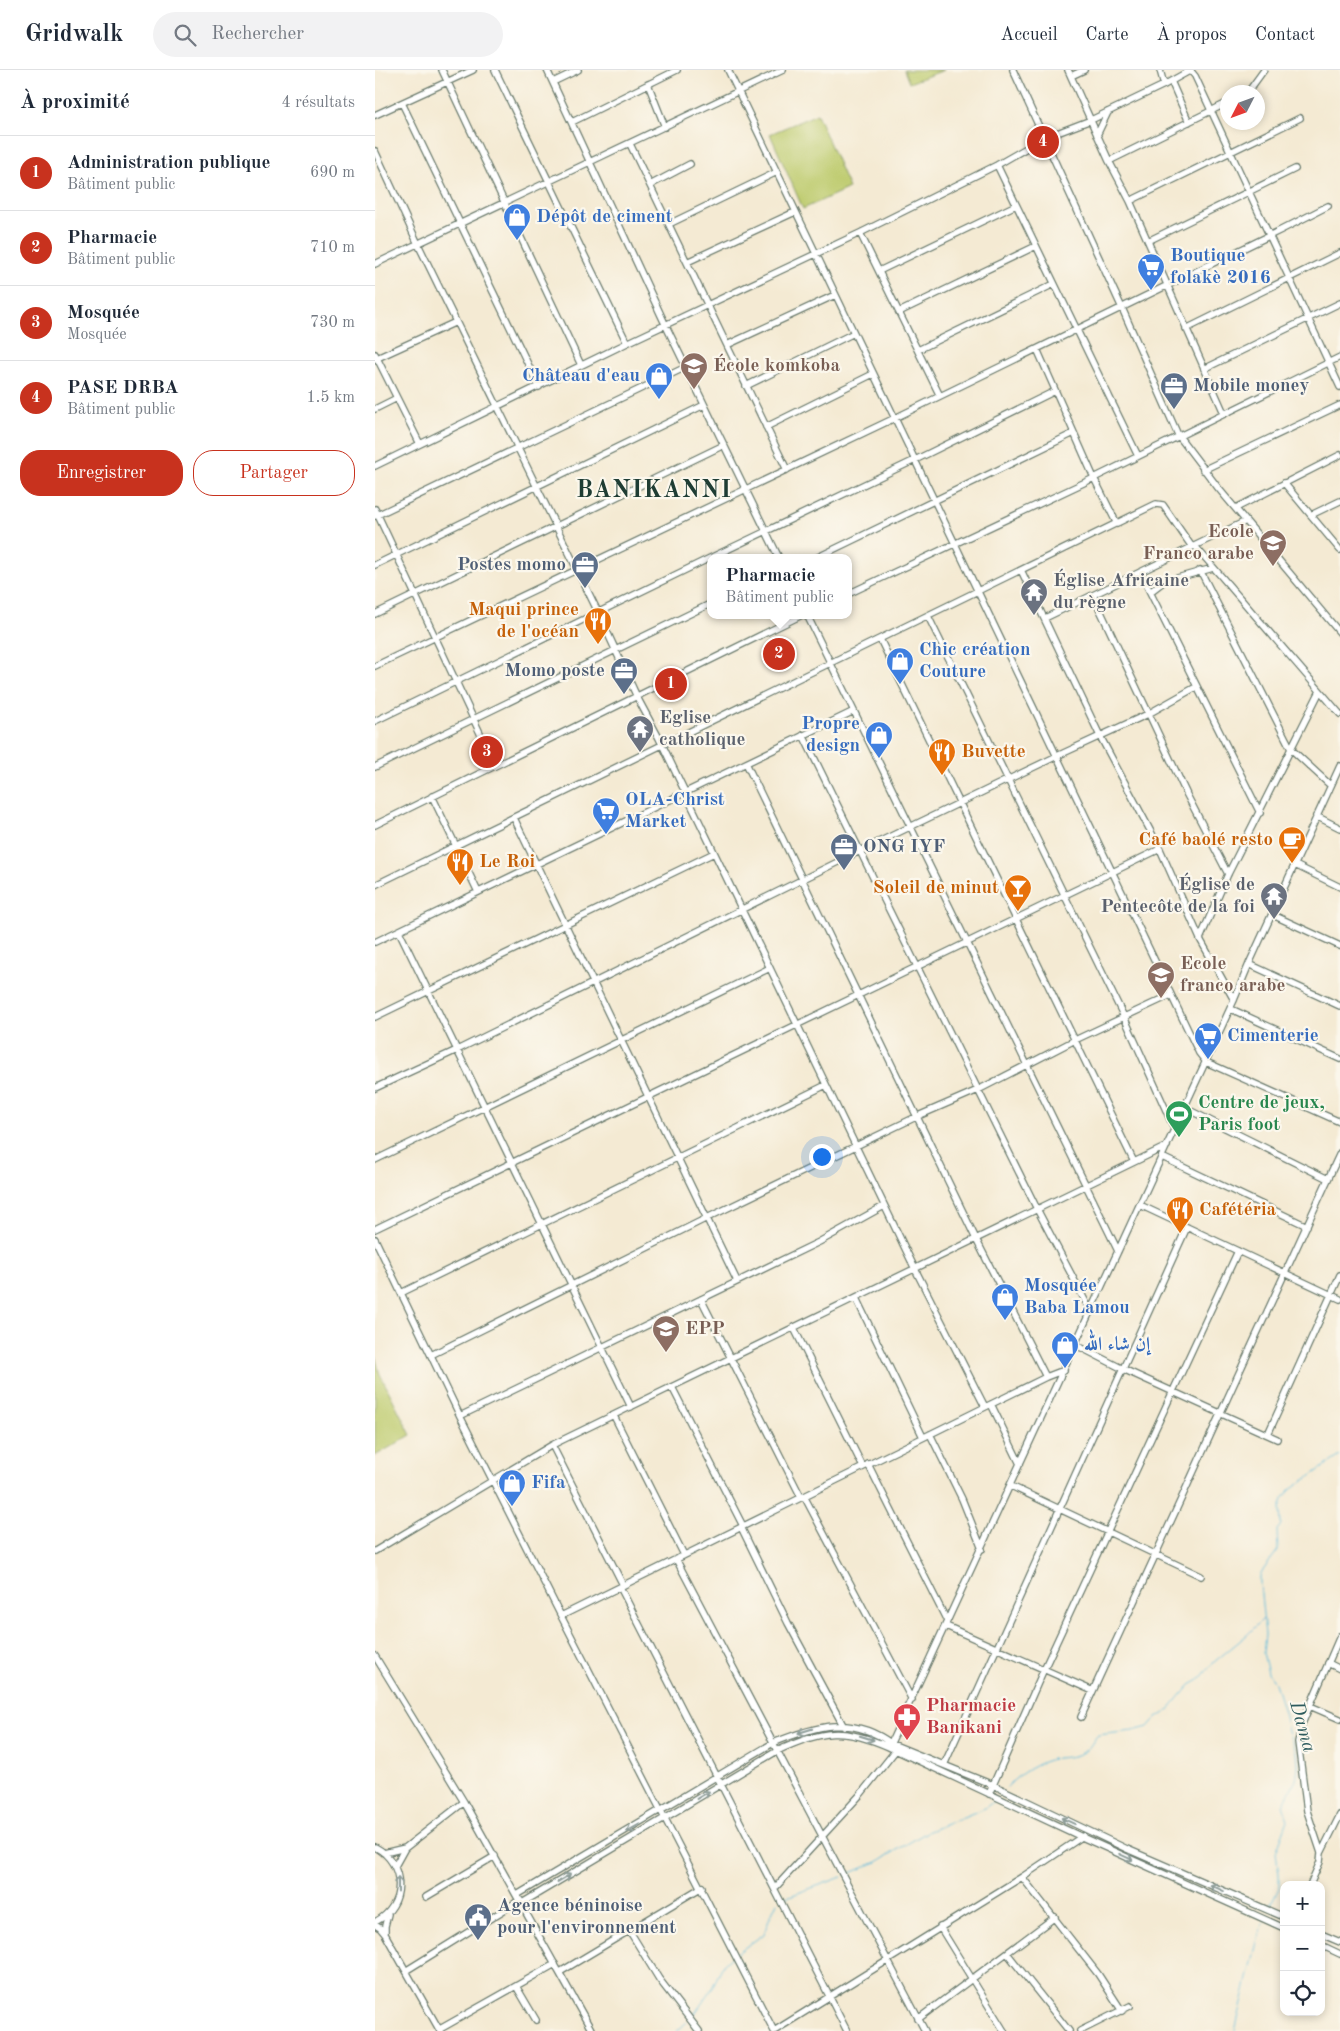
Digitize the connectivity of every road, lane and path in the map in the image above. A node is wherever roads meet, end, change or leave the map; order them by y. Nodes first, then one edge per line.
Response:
1 (442, 70) edge
2 (473, 70) edge
3 (495, 70) edge
4 (547, 70) edge
5 (578, 70) edge
6 (677, 70) edge
7 (727, 70) edge
8 (783, 70) edge
9 (1013, 70) edge
10 (1084, 70) edge
11 (1160, 70) edge
12 (1190, 70) edge
13 (1264, 70) edge
14 (1069, 73) edge
15 (1171, 81) junction
16 (447, 82) junction
17 (553, 82) junction
18 (648, 84) junction
19 (1164, 85) junction
20 (1253, 85) edge
21 (738, 92) junction
22 (401, 103) junction
23 (1220, 107) edge
24 (1212, 111) junction
25 (1108, 112) junction
26 (375, 116) edge
27 (1300, 118) dead end
28 (1091, 120) junction
29 (572, 122) junction
30 (1189, 122) junction
31 (665, 127) junction
32 (1097, 134) junction
33 (1044, 138) junction
34 (630, 144) junction
35 (375, 151) edge
36 (1231, 151) junction
37 (1109, 161) junction
38 (591, 162) junction
39 (691, 164) dead end
40 (997, 166) junction
41 (1295, 169) dead end
42 (777, 172) junction
43 (549, 182) junction
44 (650, 185) junction
45 (1248, 192) junction
46 (1130, 201) junction
47 (505, 203) junction
48 (1016, 205) junction
49 (1328, 206) dead end
50 (795, 212) junction
51 (460, 224) junction
52 (669, 224) junction
53 (860, 233) junction
54 (1269, 235) junction
55 (1148, 241) junction
56 (418, 244) junction
57 (1036, 246) junction
58 (1340, 253) edge
59 (816, 254) junction
60 (687, 262) junction
61 (375, 264) edge
62 (879, 271) junction
63 (1289, 278) junction
64 (1054, 284) junction
65 (1167, 285) junction
66 (835, 295) junction
67 (1340, 303) edge
68 (708, 306) junction
69 (1122, 308) junction
70 (899, 312) junction
71 (1309, 318) junction
72 (456, 322) junction
73 (665, 326) junction
74 (1186, 329) junction
75 (1078, 330) junction
76 (854, 333) junction
77 (627, 343) junction
78 (727, 346) junction
79 (1037, 349) junction
80 (918, 350) junction
81 (376, 357) edge
82 (1340, 357) edge
83 (1328, 362) junction
84 (581, 365) junction
85 (686, 367) junction
86 (1204, 369) junction
87 (873, 374) junction
88 (747, 386) junction
89 (539, 387) junction
90 (1340, 387) edge
91 (1055, 391) junction
92 (940, 396) junction
93 (397, 398) junction
94 (704, 405) junction
95 (1340, 405) edge
96 (497, 407) junction
97 (375, 409) edge
98 (1224, 413) junction
99 (895, 418) junction
100 (766, 427) junction
101 (1074, 433) junction
102 (1178, 436) junction
103 (420, 444) junction
104 (724, 445) junction
105 (517, 448) junction
106 (1340, 455) edge
107 (1137, 456) junction
108 (915, 460) junction
109 (375, 466) edge
110 (787, 470) junction
111 (1203, 470) junction
112 (1094, 478) junction
113 (1284, 482) junction
114 (536, 487) junction
115 (745, 489) junction
116 (934, 500) junction
117 (1340, 501) edge
118 (1235, 508) junction
119 (376, 513) edge
120 (1311, 516) junction
121 (1246, 521) junction
122 (1117, 524) junction
123 (555, 527) junction
124 (766, 531) junction
125 (1338, 543) edge
126 (955, 544) junction
127 (1194, 546) junction
128 (1340, 550) edge
129 (396, 554) junction
130 (718, 554) edge
131 (777, 554) edge
132 (824, 554) edge
133 (707, 559) edge
134 (375, 565) edge
135 (1213, 568) junction
136 (576, 570) junction
137 (1021, 570) junction
138 (1200, 570) junction
139 (1140, 572) junction
140 (977, 591) junction
141 (852, 592) edge
142 (1150, 592) junction
143 (415, 595) junction
144 (1093, 595) junction
145 (707, 605) edge
146 (598, 612) junction
147 (375, 614) edge
148 (928, 616) junction
149 (1045, 618) junction
150 (794, 619) edge
151 (809, 619) edge
152 (1339, 630) edge
153 (435, 638) junction
154 (880, 639) junction
155 (614, 650) junction
156 (831, 662) junction
157 (375, 666) edge
158 (456, 681) junction
159 (1195, 687) junction
160 (1320, 691) junction
161 (637, 697) junction
162 (854, 710) junction
163 (1148, 714) junction
164 (1340, 714) edge
165 (474, 718) junction
166 (375, 721) edge
167 (803, 735) junction
168 (1100, 736) junction
169 (662, 744) junction
170 (1291, 749) junction
171 (1057, 756) junction
172 (747, 763) junction
173 (495, 765) junction
174 (1340, 766) edge
175 (375, 767) edge
176 (1008, 780) junction
177 (1330, 785) junction
178 (685, 792) junction
179 (432, 796) junction
180 (960, 803) junction
181 (1259, 813) junction
182 (1315, 816) junction
183 (513, 818) junction
184 (375, 825) edge
185 (911, 827) junction
186 (1340, 828) edge
187 (456, 846) junction
188 (1160, 849) junction
189 (860, 851) junction
190 (714, 853) junction
191 (536, 864) junction
192 (1295, 865) junction
193 (1112, 872) junction
194 (1228, 874) junction
195 (803, 879) junction
196 (375, 885) edge
197 (1340, 887) edge
198 (478, 892) junction
199 (1065, 896) junction
200 (742, 910) junction
201 (1273, 915) junction
202 (1016, 919) junction
203 (565, 925) junction
204 (399, 931) junction
205 (1200, 940) junction
206 (375, 942) edge
207 (968, 942) junction
208 (1340, 946) edge
209 (1249, 964) junction
210 (917, 967) junction
211 (770, 968) junction
212 (593, 982) junction
213 (429, 991) junction
214 (859, 995) junction
215 (1171, 995) junction
216 (1235, 1000) junction
217 (1340, 1006) edge
218 (1231, 1008) junction
219 (375, 1017) edge
220 (1124, 1018) junction
221 (797, 1025) junction
222 (621, 1040) junction
223 (1075, 1040) junction
224 (457, 1050) junction
225 (1340, 1060) edge
226 (1206, 1062) junction
227 (1028, 1065) junction
228 (826, 1084) junction
229 (375, 1088) edge
230 (978, 1090) junction
231 (649, 1097) junction
232 (485, 1106) junction
233 (1185, 1108) junction
234 (919, 1116) junction
235 (1340, 1122) edge
236 (1175, 1130) junction
237 (1167, 1146) junction
238 (856, 1147) junction
239 (1340, 1153) edge
240 (1162, 1157) junction
241 (678, 1158) junction
242 (375, 1160) edge
243 (512, 1162) junction
244 (1134, 1162) junction
245 (1328, 1179) junction
246 (1087, 1185) junction
247 (1140, 1205) junction
248 (884, 1206) junction
249 (1037, 1209) junction
250 (707, 1218) junction
251 (543, 1225) junction
252 (1307, 1226) junction
253 (1187, 1227) junction
254 (375, 1229) edge
255 (375, 1239) edge
256 (976, 1239) junction
257 (1118, 1251) junction
258 (1238, 1251) junction
259 (915, 1269) junction
260 (1285, 1274) junction
261 (1340, 1274) edge
262 (737, 1280) junction
263 (572, 1285) junction
264 (401, 1293) junction
265 (1331, 1295) junction
266 (856, 1298) junction
267 (701, 1299) junction
268 (1340, 1299) edge
269 (1091, 1312) junction
270 (794, 1328) junction
271 (1076, 1345) junction
272 (601, 1346) junction
273 (431, 1355) junction
274 (732, 1358) junction
275 (1123, 1369) junction
276 (1064, 1370) junction
277 (1046, 1376) junction
278 (672, 1387) junction
279 (1173, 1391) junction
280 (988, 1405) junction
281 (631, 1407) junction
282 (1221, 1413) junction
283 (460, 1416) junction
284 (614, 1416) junction
285 (930, 1434) junction
286 (1268, 1434) junction
287 (923, 1437) junction
288 (1277, 1439) dead end
289 (552, 1445) junction
290 (1020, 1464) junction
291 (865, 1466) junction
292 (493, 1479) junction
293 (1011, 1486) junction
294 (803, 1497) junction
295 (1059, 1510) junction
296 (742, 1527) junction
297 (1107, 1533) junction
298 (982, 1548) junction
299 (375, 1551) edge
300 (684, 1555) junction
301 (1155, 1555) junction
302 (676, 1559) junction
303 (1201, 1576) dead end
304 (621, 1586) junction
305 (561, 1616) junction
306 (947, 1624) junction
307 (1340, 1636) edge
308 (996, 1648) junction
309 (375, 1656) edge
310 (1328, 1662) junction
311 (1044, 1669) junction
312 (1340, 1669) edge
313 (1093, 1691) junction
314 (912, 1700) junction
315 (1310, 1706) junction
316 (1081, 1716) dead end
317 (1340, 1719) edge
318 (844, 1726) junction
319 (773, 1743) junction
320 (891, 1745) junction
321 (896, 1750) junction
322 (777, 1751) junction
323 (944, 1764) junction
324 (717, 1777) junction
325 (721, 1785) junction
326 (993, 1785) junction
327 (989, 1794) junction
328 (464, 1802) junction
329 (661, 1811) junction
330 (1340, 1815) edge
331 (665, 1818) junction
332 (1085, 1829) junction
333 (823, 1837) junction
334 (1082, 1837) junction
335 (375, 1847) edge
336 (405, 1848) junction
337 (384, 1853) junction
338 (1321, 1853) junction
339 (495, 1856) junction
340 (395, 1866) junction
341 (1022, 1877) junction
342 (1312, 1881) edge
343 (702, 1887) junction
344 (775, 1888) junction
345 (426, 1896) dead end
346 (519, 1899) junction
347 (390, 1910) junction
348 (1280, 1915) edge
349 (1055, 1917) junction
350 (375, 1923) edge
351 (940, 1927) junction
352 (1280, 1927) edge
353 (629, 1930) junction
354 (385, 1934) junction
355 (1325, 1936) edge
356 (1340, 1942) edge
357 (1325, 1947) edge
358 (1007, 1953) junction
359 (1340, 1954) edge
360 (887, 1960) junction
361 (555, 1964) junction
362 (407, 1970) junction
363 (560, 1972) junction
364 (971, 1978) junction
365 (516, 1986) junction
366 (830, 1998) junction
367 (1130, 2006) dead end
368 (1122, 2011) junction
369 (919, 2019) junction
370 (536, 2020) dead end
371 (440, 2030) edge
372 (592, 2031) edge
373 (699, 2031) edge
374 (774, 2031) edge
375 (847, 2031) edge
376 (925, 2031) edge
377 (1004, 2031) edge
378 (1069, 2031) edge
379 (1080, 2031) edge

1 - 16 street
2 - 16 street
3 - 43 street
4 - 17 street
5 - 17 street
6 - 18 street
7 - 21 street
8 - 21 street
9 - 33 street
10 - 14 street
11 - 19 street
12 - 15 street
12 - 24 street
13 - 20 street
14 - 28 street
15 - 19 street
15 - 30 street
16 - 22 street
16 - 47 street
17 - 29 street
18 - 29 street
18 - 31 street
19 - 25 street
21 - 31 street
21 - 42 street
22 - 26 street
22 - 51 street
23 - 24 street
24 - 30 street
24 - 36 street
25 - 28 street
25 - 32 street
27 - 36 street
28 - 32 street
28 - 33 street
29 - 38 street
30 - 37 street
31 - 34 street
32 - 37 street
33 - 40 street
33 - 69 street
34 - 38 street
34 - 44 street
35 - 56 street
36 - 45 street
36 - 46 street
37 - 46 street
38 - 43 street
38 - 73 street
39 - 44 street
40 - 48 street
40 - 53 street
41 - 45 street
42 - 50 street
42 - 52 street
43 - 47 street
43 - 77 street
44 - 52 street
45 - 54 street
45 - 55 street
46 - 55 street
47 - 51 street
47 - 84 street
48 - 57 street
48 - 62 street
49 - 54 street
50 - 59 street
50 - 60 street
51 - 56 street
51 - 89 street
52 - 60 street
53 - 59 street
53 - 62 street
54 - 63 street
54 - 65 street
55 - 65 street
56 - 61 street
56 - 72 street
57 - 64 street
57 - 70 street
58 - 63 street
59 - 66 street
59 - 68 street
60 - 68 street
62 - 70 street
63 - 71 street
63 - 74 street
64 - 75 street
64 - 80 street
65 - 69 street
65 - 74 street
66 - 76 street
66 - 78 street
67 - 71 street
68 - 73 street
68 - 78 street
69 - 75 street
69 - 102 street
70 - 80 street
71 - 83 street
71 - 86 street
72 - 81 street
72 - 96 street
73 - 77 street
73 - 85 street
74 - 86 street
75 - 79 street
75 - 107 street
76 - 87 street
76 - 88 street
77 - 84 street
78 - 88 street
79 - 91 street
79 - 92 street
80 - 92 street
81 - 93 street
82 - 83 street
83 - 90 street
83 - 98 street
84 - 89 street
85 - 94 street
85 - 105 street
86 - 98 street
87 - 99 street
87 - 100 street
88 - 100 street
89 - 96 street
91 - 101 street
91 - 108 street
92 - 99 street
93 - 97 street
93 - 103 street
94 - 104 street
94 - 114 street
95 - 111 street
96 - 103 street
96 - 105 street
98 - 102 street
99 - 108 street
99 - 110 street
100 - 110 street
101 - 112 street
101 - 116 street
102 - 107 street
102 - 111 street
103 - 109 street
104 - 115 street
104 - 123 street
105 - 114 street
105 - 119 street
106 - 113 street
107 - 112 street
108 - 116 street
108 - 124 street
110 - 115 street
111 - 118 street
112 - 122 street
112 - 126 street
113 - 118 street
113 - 120 street
114 - 123 street
114 - 129 street
115 - 124 street
115 - 136 street
116 - 126 street
116 - 132 street
117 - 120 street
118 - 121 street
119 - 129 street
120 - 125 street
121 - 127 street
121 - 152 street
122 - 127 street
122 - 137 street
123 - 136 street
123 - 143 street
124 - 130 street
124 - 131 street
125 - 128 street
126 - 140 street
126 - 141 street
127 - 135 street
127 - 139 street
129 - 134 street
129 - 143 street
133 - 146 street
135 - 138 street
135 - 160 street
136 - 146 street
136 - 153 street
137 - 140 street
137 - 149 street
138 - 142 street
138 - 170 street
139 - 142 street
139 - 144 street
140 - 148 street
140 - 171 street
142 - 159 street
143 - 147 street
143 - 153 street
144 - 149 street
144 - 163 street
145 - 155 street
146 - 155 street
146 - 158 street
148 - 154 street
148 - 176 street
149 - 168 street
150 - 161 street
151 - 156 street
153 - 157 street
153 - 158 street
154 - 156 street
154 - 180 street
155 - 161 street
155 - 165 street
156 - 162 street
156 - 169 street
158 - 165 street
158 - 166 street
159 - 163 street
159 - 181 street
160 - 164 street
160 - 170 street
161 - 169 street
161 - 173 street
162 - 167 street
162 - 185 street
163 - 168 street
163 - 194 street
165 - 173 street
165 - 175 street
167 - 172 street
167 - 189 street
168 - 171 street
168 - 188 street
169 - 178 street
169 - 183 street
170 - 177 street
170 - 181 street
171 - 176 street
171 - 193 street
172 - 178 street
172 - 195 street
173 - 179 street
174 - 177 street
176 - 180 street
176 - 199 street
177 - 182 street
178 - 190 street
178 - 191 street
179 - 184 street
179 - 187 street
180 - 185 street
180 - 202 street
181 - 194 street
182 - 186 street
182 - 192 street
183 - 187 street
183 - 191 street
185 - 189 street
185 - 207 street
187 - 196 street
187 - 198 street
188 - 193 street
188 - 205 street
189 - 195 street
189 - 210 street
190 - 200 street
190 - 203 street
191 - 198 street
191 - 203 street
192 - 197 street
192 - 201 street
193 - 199 street
193 - 215 street
194 - 205 street
195 - 200 street
195 - 214 street
198 - 204 street
199 - 202 street
199 - 220 street
200 - 211 street
200 - 212 street
201 - 208 street
201 - 209 street
202 - 207 street
202 - 223 street
203 - 212 street
203 - 213 street
204 - 206 street
204 - 213 street
205 - 216 street
207 - 210 street
207 - 227 street
209 - 216 street
209 - 217 street
210 - 214 street
210 - 230 street
211 - 221 street
211 - 222 street
212 - 222 street
212 - 224 street
213 - 219 street
213 - 224 street
214 - 221 street
214 - 234 street
215 - 220 street
215 - 226 street
216 - 218 street
218 - 225 street
218 - 226 street
220 - 223 street
220 - 236 street
221 - 228 street
221 - 231 street
222 - 231 street
222 - 232 street
223 - 227 street
223 - 244 street
224 - 229 street
224 - 232 street
226 - 233 street
226 - 235 street
227 - 230 street
227 - 246 street
228 - 238 street
228 - 241 street
230 - 234 street
230 - 249 street
231 - 241 street
231 - 243 street
232 - 242 street
232 - 243 street
233 - 236 street
233 - 245 street
234 - 238 street
234 - 256 street
236 - 237 street
237 - 240 street
237 - 244 street
238 - 248 street
238 - 250 street
239 - 245 street
240 - 247 street
240 - 252 street
241 - 250 street
241 - 251 street
243 - 251 street
243 - 254 street
244 - 246 street
245 - 252 street
246 - 249 street
246 - 257 street
247 - 253 street
247 - 257 street
248 - 259 street
248 - 262 street
249 - 256 street
249 - 269 street
250 - 262 street
250 - 263 street
251 - 263 street
251 - 264 street
252 - 260 street
253 - 258 street
253 - 275 street
255 - 264 street
256 - 259 street
256 - 277 street
257 - 269 street
258 - 260 street
258 - 279 street
259 - 266 street
259 - 280 street
260 - 265 street
260 - 282 street
261 - 265 street
262 - 267 street
263 - 272 street
263 - 273 street
264 - 273 street
265 - 268 street
265 - 286 street
266 - 270 street
266 - 287 street
267 - 272 street
267 - 274 street
269 - 271 street
270 - 274 street
270 - 291 street
271 - 275 street
271 - 276 street
272 - 281 street
272 - 283 street
273 - 283 street
274 - 278 street
274 - 294 street
275 - 279 street
275 - 295 street
276 - 277 street
276 - 290 street
277 - 280 street
278 - 281 street
278 - 296 street
279 - 282 street
279 - 297 street
280 - 285 street
280 - 290 street
281 - 284 street
282 - 286 street
282 - 301 street
283 - 292 street
284 - 289 street
284 - 300 street
285 - 287 street
285 - 298 street
286 - 288 street
287 - 291 street
289 - 292 street
289 - 304 street
290 - 293 street
291 - 294 street
291 - 306 street
292 - 299 street
292 - 305 street
293 - 295 street
293 - 298 street
294 - 296 street
294 - 314 street
295 - 297 street
295 - 308 street
296 - 300 street
296 - 318 street
297 - 301 street
297 - 311 street
298 - 306 street
300 - 302 street
301 - 303 street
301 - 313 street
302 - 304 street
302 - 319 street
304 - 305 street
304 - 324 street
305 - 329 street
306 - 308 street
306 - 314 street
307 - 310 street
308 - 311 street
308 - 323 street
309 - 328 street
310 - 312 street
310 - 315 street
311 - 313 street
311 - 326 street
313 - 316 street
314 - 320 street
315 - 317 street
315 - 338 street
318 -> 319 street
318 - 320 street
319 - 322 street
319 - 324 street
320 - 321 street
322 -> 320 street
320 - 323 street
321 - 327 street
321 - 333 street
322 - 325 street
322 - 333 street
323 - 326 street
324 - 325 street
324 - 329 street
331 -> 325 street
325 - 344 street
326 - 327 street
332 -> 326 street
327 - 334 street
328 - 336 street
328 - 339 street
329 - 331 street
329 -> 346 street
330 - 338 street
331 - 343 street
346 -> 331 street
332 - 334 street
348 -> 332 street
333 - 344 street
333 - 360 street
334 - 341 street
334 -> 352 street
335 - 337 street
336 - 337 street
336 - 340 street
337 - 340 street
338 - 342 street
339 - 345 street
339 - 346 street
347 -> 340 street
341 - 349 street
341 - 351 street
343 - 353 street
343 - 374 street
344 - 366 street
346 - 361 street
346 - 362 street
347 - 350 street
347 - 354 street
349 - 358 street
349 - 368 street
350 - 354 street
351 - 360 street
351 - 364 street
353 - 363 street
353 - 373 street
354 - 362 street
355 - 356 street
357 - 359 street
358 - 364 street
358 - 378 street
360 - 366 street
360 - 369 street
361 - 363 street
361 - 365 street
362 - 371 street
363 - 372 street
364 - 369 street
364 - 377 street
365 - 370 street
365 - 371 street
366 - 374 street
366 - 375 street
367 - 368 street
368 - 379 street
369 - 376 street

